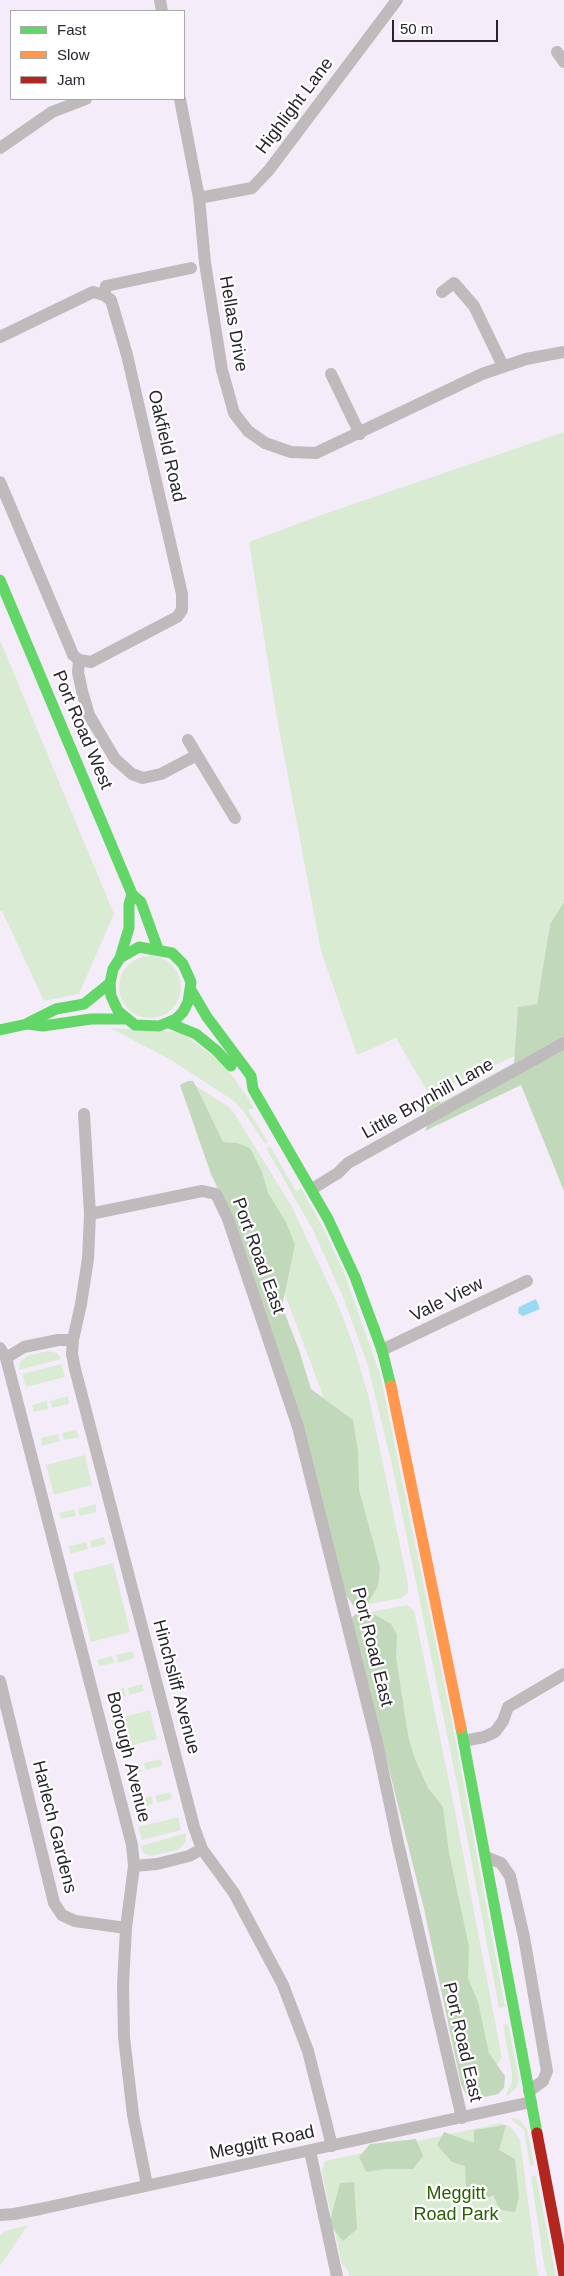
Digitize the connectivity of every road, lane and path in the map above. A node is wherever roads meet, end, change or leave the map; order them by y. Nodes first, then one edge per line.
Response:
1 (397, 0) edge
2 (83, 100) edge
3 (180, 100) edge
4 (0, 148) edge
5 (199, 198) junction
6 (191, 268) dead end
7 (442, 292) dead end
8 (104, 296) junction
9 (0, 337) edge
10 (564, 352) edge
11 (503, 366) junction
12 (331, 374) dead end
13 (360, 434) junction
14 (0, 482) edge
15 (0, 580) edge
16 (79, 660) junction
17 (188, 740) dead end
18 (197, 755) junction
19 (235, 818) dead end
20 (132, 894) junction
21 (158, 949) junction
22 (120, 958) junction
23 (110, 983) junction
24 (191, 990) junction
25 (126, 1019) junction
26 (168, 1023) junction
27 (27, 1024) junction
28 (0, 1030) edge
29 (564, 1043) edge
30 (253, 1089) junction
31 (84, 1114) dead end
32 (312, 1189) junction
33 (90, 1214) junction
34 (527, 1281) dead end
35 (73, 1340) junction
36 (382, 1350) junction
37 (3, 1353) edge
38 (564, 1674) edge
39 (0, 1681) edge
40 (464, 1742) junction
41 (202, 1849) junction
42 (486, 1857) junction
43 (134, 1866) junction
44 (126, 1928) junction
45 (530, 2096) junction
46 (462, 2118) junction
47 (332, 2146) junction
48 (310, 2151) junction
49 (147, 2184) junction
50 (0, 2215) edge
51 (564, 2275) edge
52 (337, 2276) edge

1 - 5 street, Highlight Lane
2 - 4 street
3 - 5 street, Hellas Drive
5 - 13 street, Hellas Drive
6 - 8 street
7 - 11 street
8 - 9 street
8 - 16 street, Oakfield Road
10 - 11 street, Hellas Drive
11 - 13 street, Hellas Drive
12 - 13 street
14 - 16 street
15 - 20 main road, Port Road West
16 - 18 street
17 - 18 street
18 - 19 street
20 - 21 main road, Port Road West
20 - 22 main road, Port Road West
21 - 22 main road
21 - 24 main road
22 - 23 main road
23 - 25 main road
23 - 27 main road
24 - 26 main road
24 - 30 main road
25 - 26 main road
25 - 27 main road
26 - 30 main road
27 - 28 main road
29 - 32 street, Little Brynhill Lane
30 - 32 main road
31 - 33 street, Hinchsliff Avenue
32 - 36 main road
33 - 35 street, Hinchsliff Avenue
33 - 46 street, Port Road East
34 - 36 street, Vale View
35 - 37 street
35 - 41 street, Hinchsliff Avenue
36 - 40 main road
37 - 43 street, Borough Avenue
38 - 40 street
39 - 44 street, Harlech Gardens
40 - 42 main road
41 - 43 street
41 - 47 street, Hinchsliff Avenue
42 - 45 main road
42 - 45 street
43 - 44 street, Borough Avenue
44 - 49 street, Borough Avenue
45 - 46 street, Meggitt Road
45 - 51 main road
46 - 47 street, Meggitt Road
47 - 48 street, Meggitt Road
48 - 49 street, Meggitt Road
48 - 52 street
49 - 50 street, Meggitt Road

